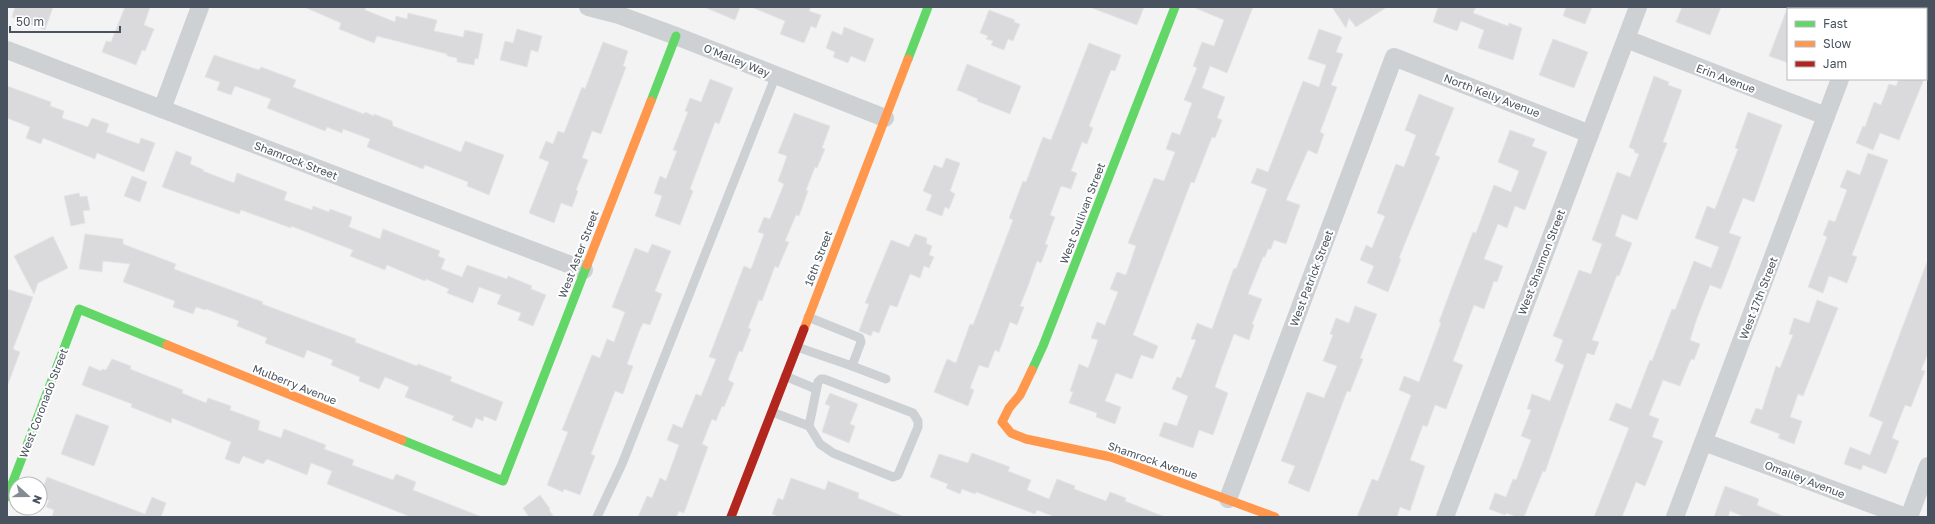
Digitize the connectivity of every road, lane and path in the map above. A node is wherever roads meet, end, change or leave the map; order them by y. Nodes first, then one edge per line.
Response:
1 (200, 7) edge
2 (588, 7) edge
3 (928, 7) edge
4 (1175, 7) edge
5 (1638, 7) edge
6 (676, 36) junction
7 (1626, 39) junction
8 (7, 50) edge
9 (1394, 57) joint
10 (776, 75) junction
11 (1840, 80) edge
12 (162, 109) junction
13 (1826, 116) junction
14 (885, 118) junction
15 (1590, 134) junction
16 (584, 270) junction
17 (79, 309) joint
18 (808, 317) junction
19 (797, 347) junction
20 (852, 366) junction
21 (785, 376) junction
22 (886, 378) dead end
23 (816, 389) junction
24 (772, 412) junction
25 (1002, 422) joint
26 (809, 426) junction
27 (1704, 442) junction
28 (1928, 466) edge
29 (503, 481) joint
30 (7, 497) edge
31 (1228, 499) junction
32 (597, 517) edge
33 (731, 517) edge
34 (1275, 517) edge
35 (1445, 517) edge
36 (1675, 517) edge
37 (1906, 517) edge
38 (1909, 517) edge

1 - 12 street
2 - 6 street, O'Malley Way
3 - 14 street, 16th Street
4 - 25 street, West Sullivan Street
5 - 7 street, West Shannon Street
6 - 10 street, O'Malley Way
6 - 16 street, West Aster Street
7 - 13 street, Erin Avenue
7 - 15 street, West Shannon Street
8 - 12 street, Shamrock Street
9 - 15 street, North Kelly Avenue
9 - 31 street, West Patrick Street
10 - 14 street, O'Malley Way
10 - 32 lane
11 - 13 street, West 17th Street
12 - 16 street, Shamrock Street
13 - 27 street, West 17th Street
14 - 18 street, 16th Street
15 - 35 street, West Shannon Street
16 - 29 street, West Aster Street
17 - 29 street, Mulberry Avenue
17 - 30 street, West Coronado Street
18 - 19 street, 16th Street
18 - 20 lane
19 - 20 lane
19 - 21 street, 16th Street
20 - 22 lane
21 - 23 lane
21 - 24 street, 16th Street
23 - 26 lane
23 - 26 lane
24 - 26 lane
24 - 33 street, 16th Street
25 - 31 street, Shamrock Avenue
27 - 36 street, West 17th Street
27 - 37 street, Omalley Avenue
28 - 38 street
31 - 34 street, Shamrock Avenue

